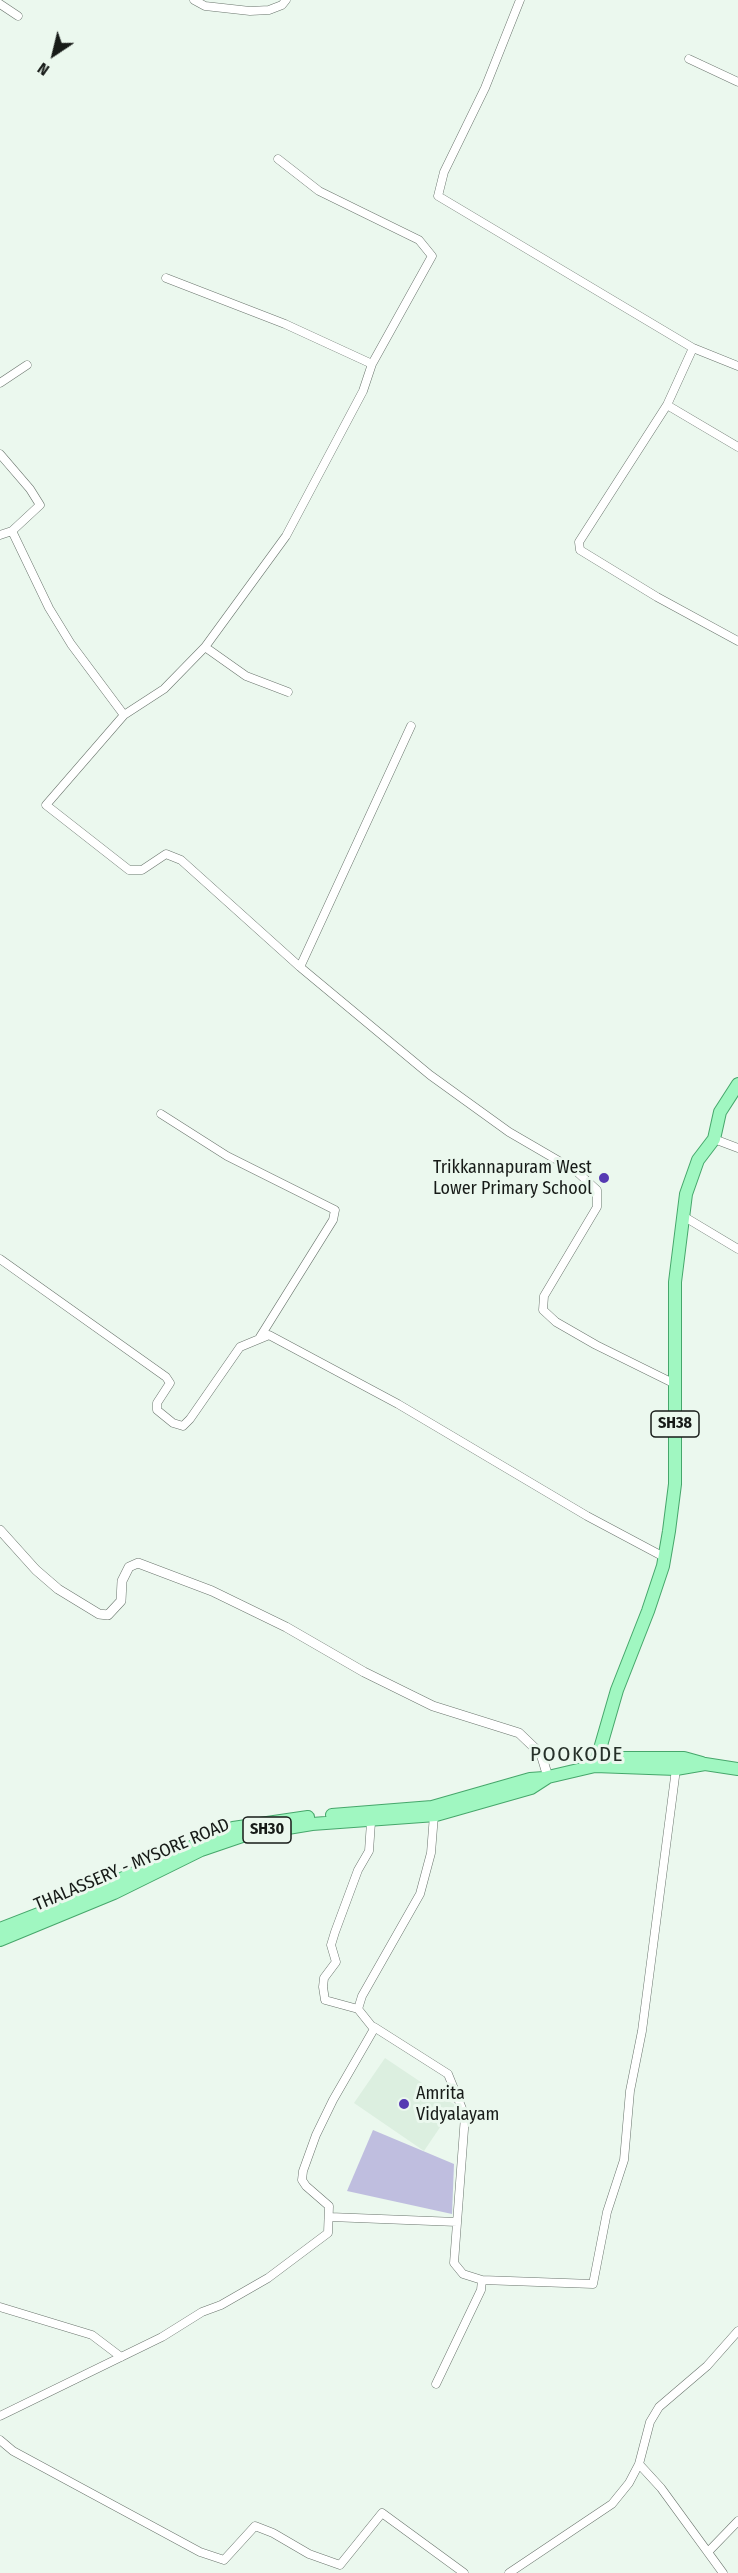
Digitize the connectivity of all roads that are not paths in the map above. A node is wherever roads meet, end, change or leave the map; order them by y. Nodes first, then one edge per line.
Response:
1 (195, 0) edge
2 (286, 0) edge
3 (520, 0) edge
4 (0, 4) edge
5 (18, 15) dead end
6 (689, 59) dead end
7 (738, 82) edge
8 (278, 159) dead end
9 (166, 278) dead end
10 (693, 348) junction
11 (372, 364) junction
12 (27, 365) dead end
13 (738, 366) edge
14 (0, 383) edge
15 (668, 405) junction
16 (738, 447) edge
17 (0, 454) edge
18 (12, 531) junction
19 (0, 535) edge
20 (738, 641) edge
21 (205, 647) junction
22 (288, 692) dead end
23 (124, 715) junction
24 (411, 726) dead end
25 (300, 967) junction
26 (738, 1084) edge
27 (161, 1114) dead end
28 (714, 1139) junction
29 (738, 1148) edge
30 (683, 1216) junction
31 (738, 1249) edge
32 (0, 1259) edge
33 (260, 1337) junction
34 (675, 1384) junction
35 (0, 1530) edge
36 (664, 1557) junction
37 (705, 1764) junction
38 (595, 1766) junction
39 (676, 1769) junction
40 (738, 1769) edge
41 (548, 1777) junction
42 (434, 1815) junction
43 (371, 1822) junction
44 (0, 1929) edge
45 (0, 1940) edge
46 (358, 2009) junction
47 (374, 2027) junction
48 (330, 2217) junction
49 (457, 2222) junction
50 (482, 2280) junction
51 (0, 2307) edge
52 (738, 2331) edge
53 (121, 2357) junction
54 (436, 2384) dead end
55 (0, 2416) edge
56 (0, 2440) edge
57 (639, 2464) junction
58 (738, 2521) edge
59 (708, 2552) junction
60 (464, 2573) edge
61 (509, 2573) edge
62 (723, 2573) edge

1 - 2 street
3 - 10 street
4 - 5 street
6 - 7 street
8 - 11 street
9 - 11 street
10 - 13 street
10 - 15 street
11 - 21 street
12 - 14 street
15 - 16 street
15 - 20 street
17 - 18 street
18 - 19 street
18 - 23 street
21 - 22 street
21 - 23 street
23 - 25 street
24 - 25 street
25 - 34 street
26 - 28 main road, SH38
27 - 33 street
28 - 29 street
28 - 30 main road, SH38
30 - 31 street
30 - 34 main road, SH38
32 - 33 street
33 - 36 street
34 - 36 main road, SH38
35 - 41 street
36 - 38 main road, SH38
37 - 38 main road
37 - 39 main road, THALASSERY - MYSORE ROAD / SH30
37 - 40 main road, THALASSERY - MYSORE ROAD / SH30
38 - 39 main road, THALASSERY - MYSORE ROAD / SH30
38 - 41 main road, THALASSERY - MYSORE ROAD / SH30
39 - 50 street
41 - 42 main road, THALASSERY - MYSORE ROAD / SH30
41 - 44 main road
42 - 43 main road, THALASSERY - MYSORE ROAD / SH30
42 - 46 street
43 - 45 main road, THALASSERY - MYSORE ROAD / SH30
43 - 46 street
46 - 47 street
47 - 48 street
47 - 49 street
48 - 49 street
48 - 53 street
49 - 50 street
50 - 54 street
51 - 53 street
52 - 57 street
53 - 55 street
56 - 60 street
57 - 59 street
57 - 61 street
58 - 59 street
59 - 62 street

